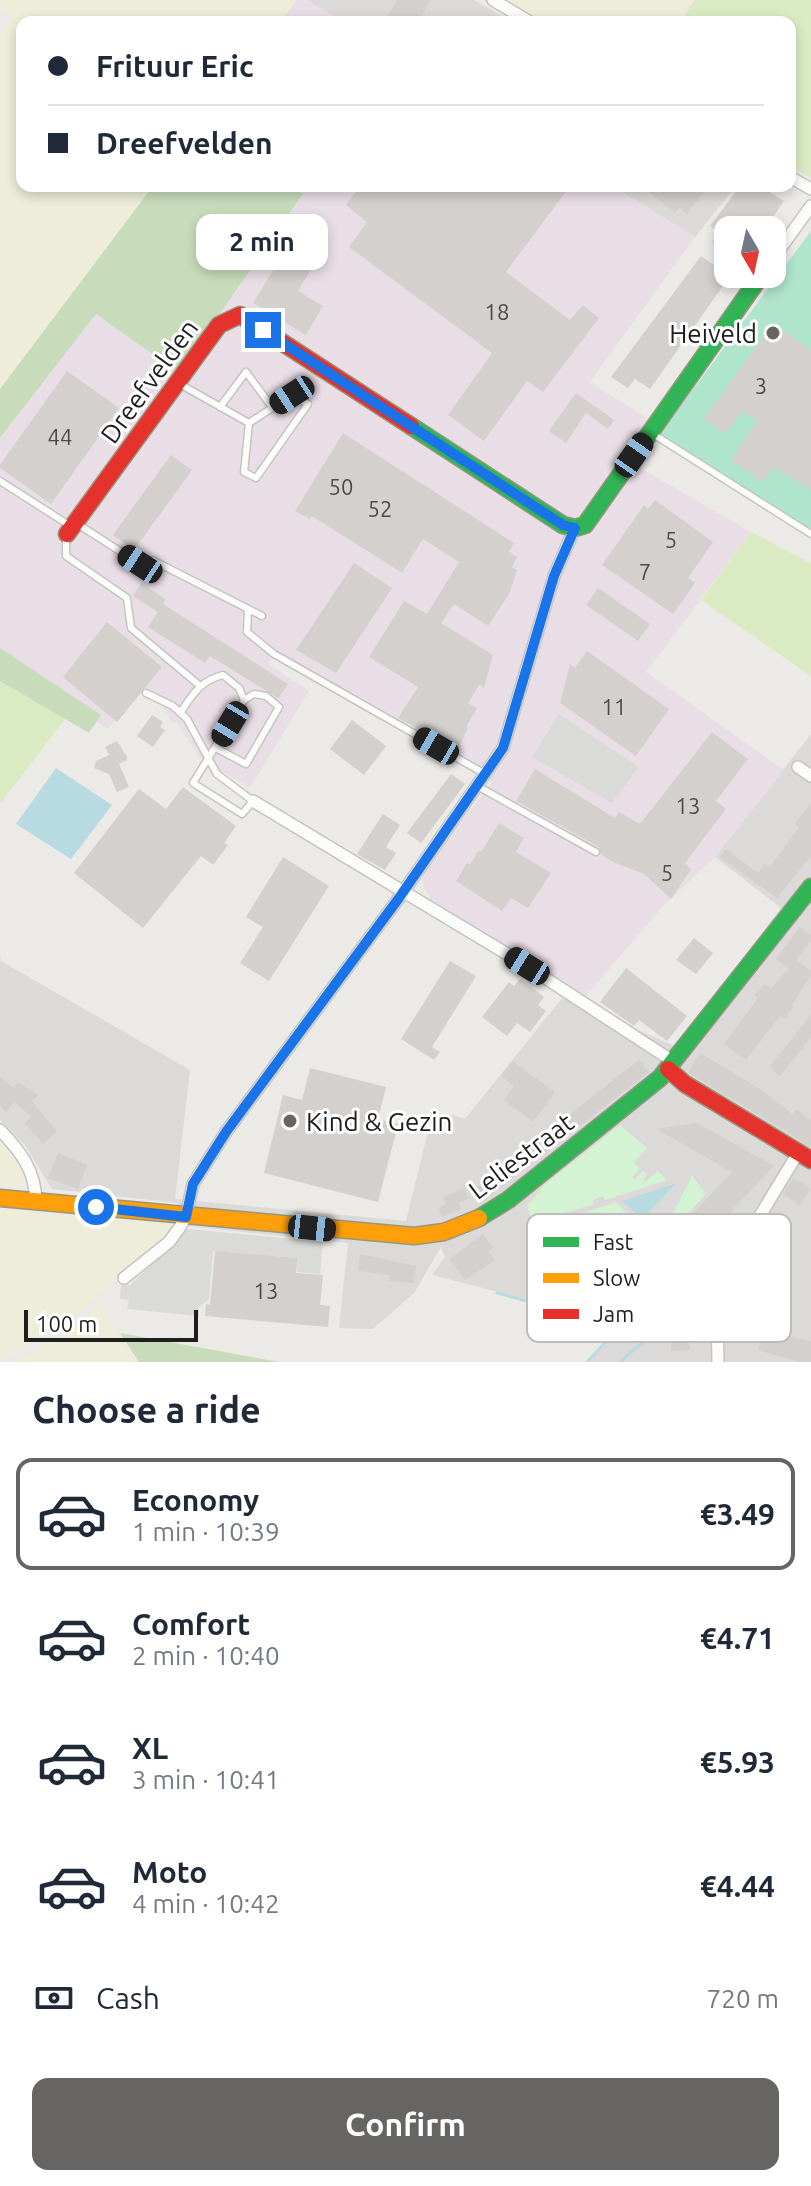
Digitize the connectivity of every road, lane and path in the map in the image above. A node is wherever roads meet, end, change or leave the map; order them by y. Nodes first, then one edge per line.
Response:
1 (493, 0) edge
2 (520, 16) edge
3 (811, 206) edge
4 (786, 241) edge
5 (752, 288) edge
6 (178, 383) junction
7 (220, 407) junction
8 (272, 407) junction
9 (249, 423) junction
10 (650, 432) junction
11 (0, 481) edge
12 (72, 528) junction
13 (575, 528) junction
14 (811, 534) edge
15 (248, 609) junction
16 (262, 616) dead end
17 (199, 685) junction
18 (146, 693) dead end
19 (244, 700) junction
20 (180, 713) junction
21 (216, 748) junction
22 (209, 759) junction
23 (798, 767) dead end
24 (487, 775) junction
25 (811, 776) edge
26 (479, 787) junction
27 (253, 801) junction
28 (596, 852) dead end
29 (811, 887) edge
30 (404, 890) junction
31 (671, 1066) junction
32 (0, 1130) edge
33 (805, 1156) edge
34 (0, 1198) edge
35 (36, 1201) junction
36 (764, 1214) edge
37 (186, 1217) junction
38 (124, 1278) dead end
39 (718, 1342) edge
40 (718, 1362) edge

1 - 2 street
3 - 4 street
5 - 10 street
6 - 7 lane
6 - 12 street, Dreefvelden
6 - 13 street, Dreefvelden
7 - 8 lane
7 - 9 lane
8 - 9 lane
8 - 9 lane
10 - 13 street
10 - 14 lane
11 - 12 lane
12 - 15 lane
12 - 17 lane
13 - 24 street
15 - 16 lane
15 - 24 lane
17 - 19 lane
17 - 20 lane
18 - 20 lane
19 - 21 lane
19 - 21 lane
20 - 22 lane
21 - 22 lane
22 - 27 lane
22 - 27 lane
23 - 25 street
24 - 26 street
26 - 28 lane
26 - 30 street
27 - 30 street
29 - 31 street, Leliestraat
30 - 31 street
30 - 37 street
31 - 33 street
31 - 37 street, Leliestraat
32 - 35 street
33 - 36 street
34 - 35 street, Leliestraat
35 - 37 street, Leliestraat
37 - 38 street
39 - 40 street

